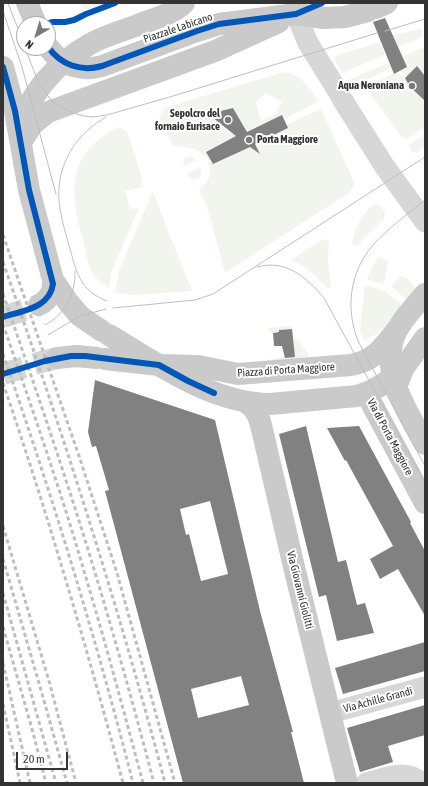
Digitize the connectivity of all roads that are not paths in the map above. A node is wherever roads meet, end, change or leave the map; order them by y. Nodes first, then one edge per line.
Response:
1 (27, 3) edge
2 (266, 3) edge
3 (322, 3) edge
4 (178, 7) edge
5 (377, 7) edge
6 (296, 14) junction
7 (33, 16) edge
8 (56, 54) edge
9 (64, 62) junction
10 (3, 67) edge
11 (21, 142) junction
12 (425, 222) edge
13 (53, 280) junction
14 (425, 294) edge
15 (39, 305) tunnel mouth
16 (80, 316) joint
17 (399, 327) junction
18 (425, 338) edge
19 (57, 358) tunnel mouth
20 (159, 365) junction
21 (399, 378) junction
22 (366, 393) junction
23 (245, 402) junction
24 (425, 444) edge
25 (425, 503) edge
26 (425, 687) edge
27 (330, 713) junction
28 (347, 783) edge
29 (366, 783) edge
30 (421, 783) edge

1 - 7 main road
2 - 6 main road
3 - 6 main road, Piazzale Labicano
4 - 9 main road, Piazzale Labicano
5 - 6 main road, Piazzale Labicano
6 - 9 main road, Piazzale Labicano
6 - 11 main road, Piazzale Labicano
6 - 12 street
8 - 9 main road, Piazzale Labicano
9 - 11 main road, Piazzale Labicano
10 - 11 main road, Piazzale Labicano
11 - 13 main road, Piazzale Labicano
13 - 15 main road
13 - 16 main road, Piazzale Labicano
14 - 17 main road, Piazza di Porta Maggiore
16 - 20 main road, Piazza di Porta Maggiore
17 - 20 main road, Piazza di Porta Maggiore
17 - 21 main road, Piazza di Porta Maggiore
18 - 21 main road, Piazza di Porta Maggiore
19 - 20 main road
20 - 23 main road, Piazza di Porta Maggiore
21 - 22 main road, Piazza di Porta Maggiore
21 - 24 main road
22 - 23 main road, Piazza di Porta Maggiore
22 - 25 main road, Via di Porta Maggiore
23 - 27 main road, Via Giovanni Giolitti
26 - 27 street, Via Achille Grandi
27 - 28 main road, Via Giovanni Giolitti
29 - 30 street

